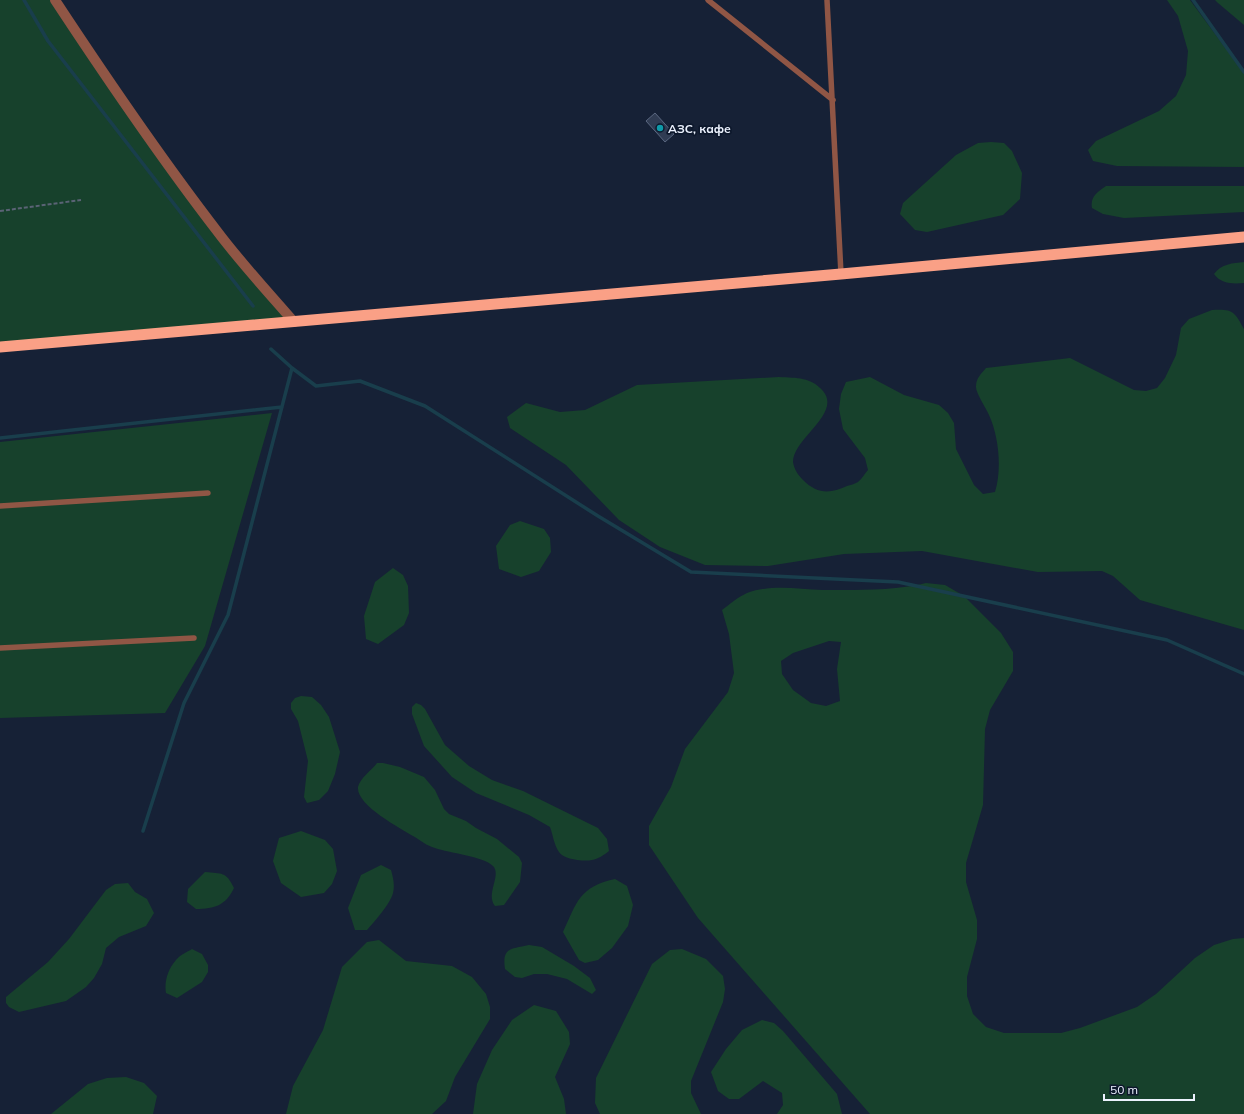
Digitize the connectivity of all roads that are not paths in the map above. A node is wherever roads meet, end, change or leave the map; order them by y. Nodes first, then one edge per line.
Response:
1 (55, 0) edge
2 (708, 0) edge
3 (827, 0) edge
4 (833, 100) junction
5 (1244, 238) edge
6 (842, 274) junction
7 (294, 322) junction
8 (0, 347) edge
9 (208, 493) dead end
10 (0, 506) edge
11 (194, 638) dead end
12 (0, 648) edge

1 - 7 street
2 - 4 lane
3 - 4 lane
4 - 6 lane
5 - 6 highway
6 - 7 highway
7 - 8 highway
9 - 10 lane
11 - 12 lane

